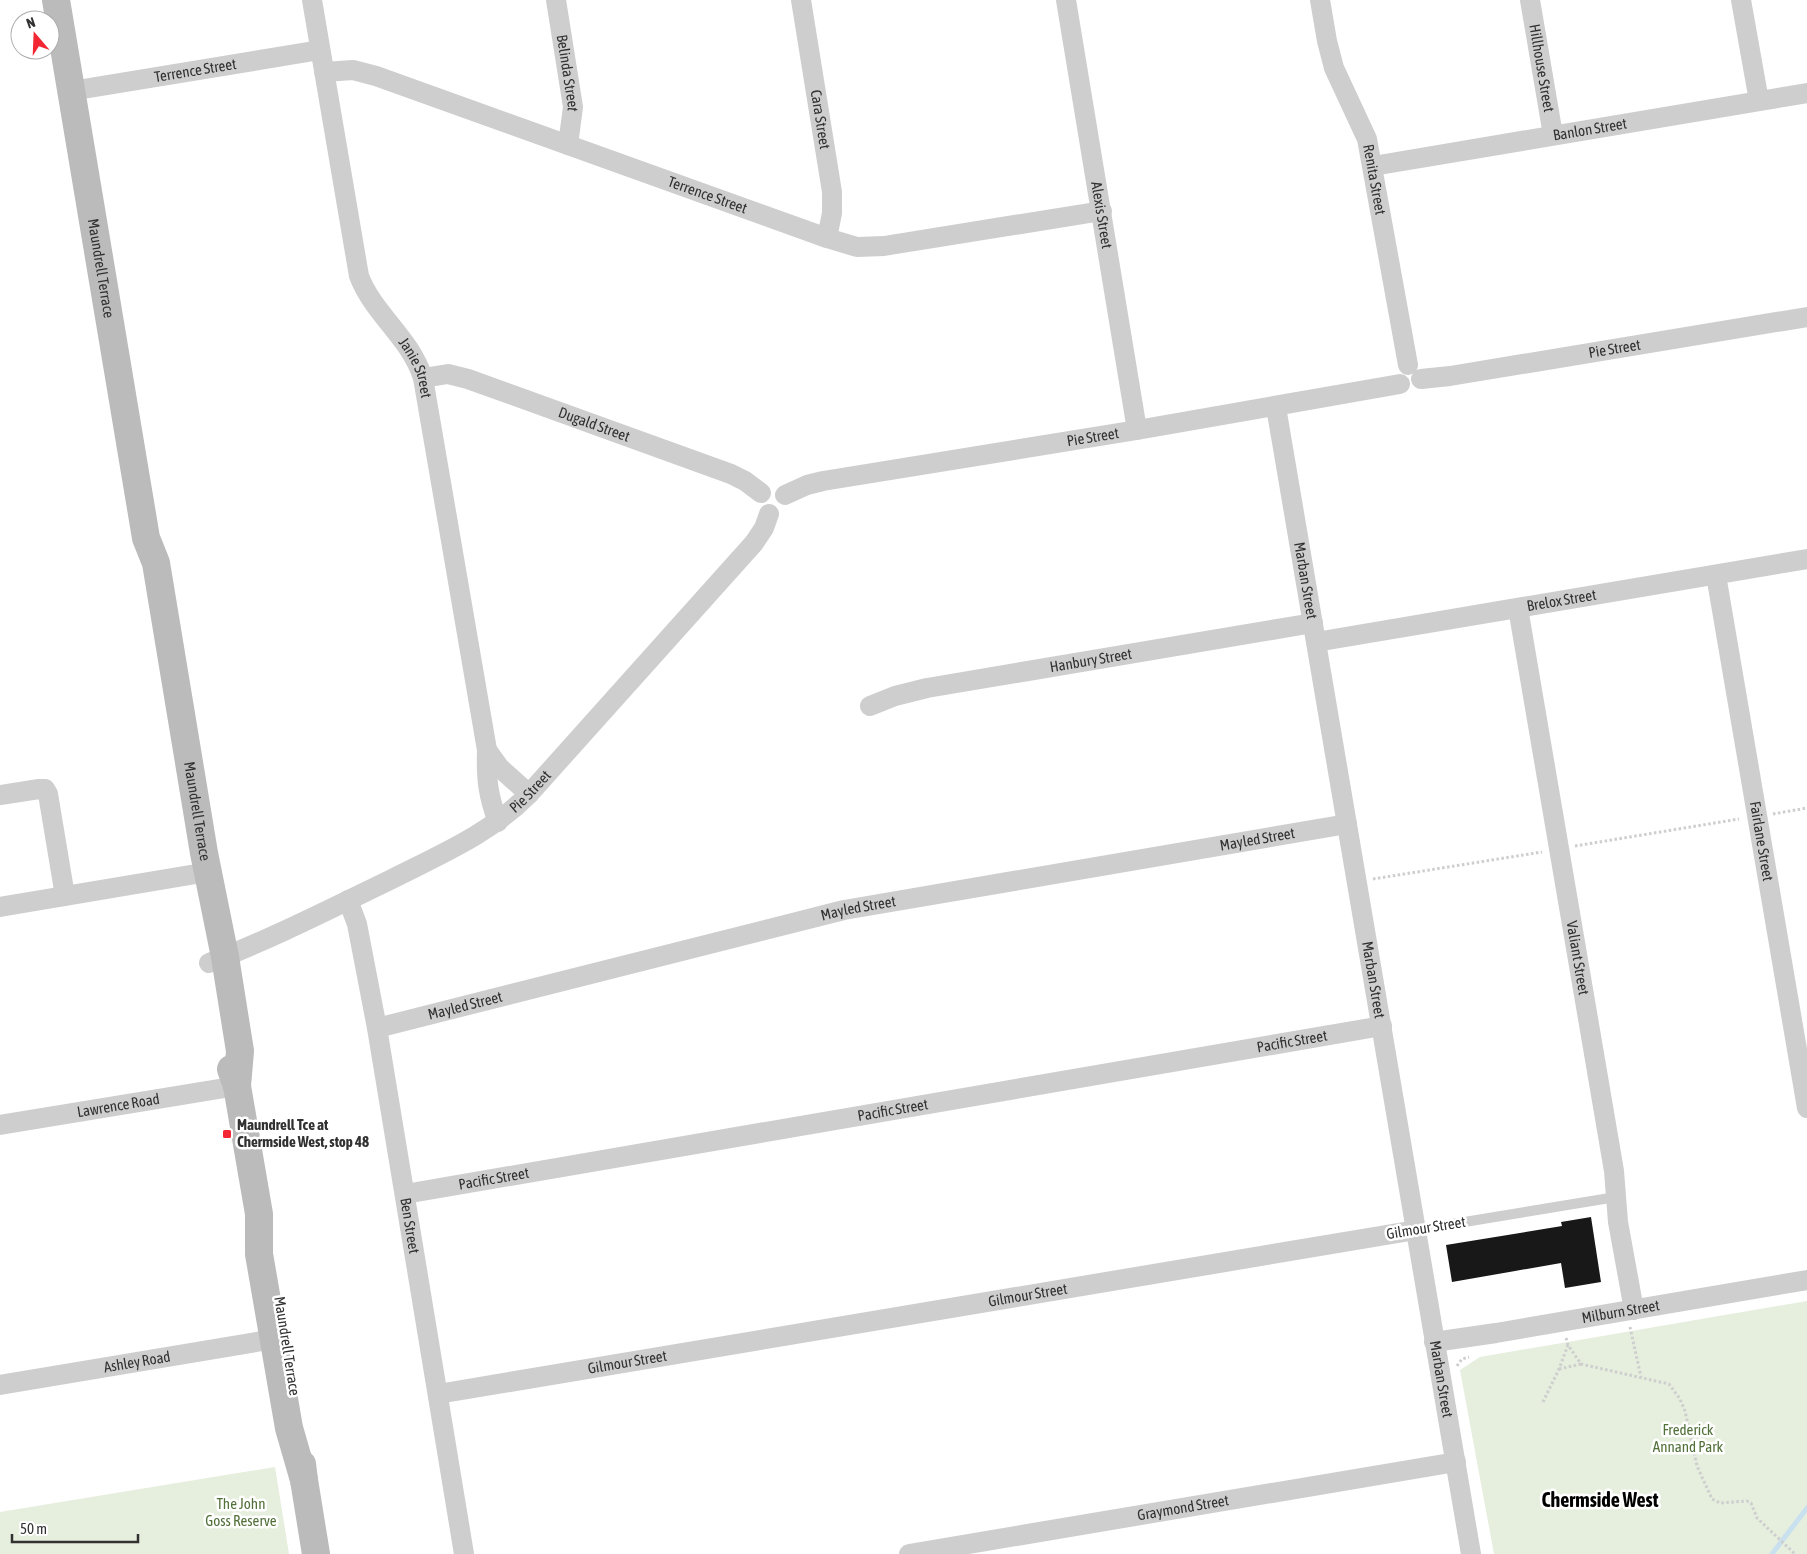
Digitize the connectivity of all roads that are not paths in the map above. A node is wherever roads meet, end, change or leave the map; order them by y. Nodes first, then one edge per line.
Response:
1 (56, 0) edge
2 (312, 0) edge
3 (556, 0) edge
4 (801, 0) edge
5 (1066, 0) edge
6 (1320, 0) edge
7 (1530, 0) edge
8 (1741, 0) edge
9 (320, 50) junction
10 (324, 72) junction
11 (71, 91) junction
12 (1807, 93) edge
13 (1758, 101) junction
14 (1553, 135) junction
15 (568, 145) junction
16 (1373, 166) junction
17 (1102, 211) junction
18 (827, 238) junction
19 (1807, 317) edge
20 (1415, 372) junction
21 (423, 378) junction
22 (1276, 407) junction
23 (1137, 430) junction
24 (761, 493) junction
25 (785, 495) junction
26 (769, 514) junction
27 (146, 538) junction
28 (1807, 559) edge
29 (1716, 575) junction
30 (1518, 608) junction
31 (1314, 632) junction
32 (870, 706) dead end
33 (487, 750) junction
34 (528, 794) junction
35 (0, 795) edge
36 (498, 822) junction
37 (1347, 824) junction
38 (196, 874) junction
39 (65, 896) junction
40 (348, 900) junction
41 (0, 907) edge
42 (217, 960) junction
43 (1382, 1026) junction
44 (377, 1028) junction
45 (237, 1086) junction
46 (1807, 1108) edge
47 (0, 1125) edge
48 (405, 1194) junction
49 (1616, 1197) junction
50 (259, 1214) junction
51 (1416, 1230) junction
52 (1807, 1280) edge
53 (1632, 1318) junction
54 (274, 1339) junction
55 (1434, 1342) junction
56 (0, 1385) edge
57 (438, 1394) junction
58 (1456, 1462) junction
59 (304, 1480) junction
60 (316, 1554) edge
61 (464, 1554) edge
62 (909, 1554) edge
63 (1471, 1554) edge

1 - 11 main road, Maundrell Terrace
2 - 9 street, Janie Street
3 - 15 street, Belinda Street
4 - 18 street, Cara Street
5 - 17 street, Alexis Street
6 - 16 street, Renita Street
7 - 14 street, Hillhouse Street
8 - 13 street
9 - 10 street, Janie Street
9 - 11 street, Terrence Street
10 - 15 street, Terrence Street
10 - 21 street, Janie Street
11 - 27 main road, Maundrell Terrace
12 - 13 street, Banlon Street
13 - 14 street, Banlon Street
14 - 16 street, Banlon Street
15 - 18 street, Terrence Street
16 - 20 street, Renita Street
17 - 18 street, Terrence Street
17 - 23 street, Alexis Street
19 - 20 street, Pie Street
20 - 22 street, Pie Street
21 - 24 street, Dugald Street
21 - 33 street, Janie Street
22 - 23 street, Pie Street
22 - 31 street, Marban Street
23 - 25 street, Pie Street
24 - 25 street
24 - 26 street
25 - 26 street
26 - 34 street, Pie Street
27 - 38 main road, Maundrell Terrace
27 - 42 main road, Maundrell Terrace
28 - 29 street, Brelox Street
29 - 30 street, Brelox Street
29 - 46 street, Fairlane Street
30 - 31 street, Brelox Street
30 - 49 street, Valiant Street
31 - 32 street, Hanbury Street
31 - 37 street, Marban Street
33 - 34 street, Janie Street
33 - 36 street, Janie Street
34 - 36 street, Pie Street
35 - 39 street
36 - 40 street, Pie Street
37 - 43 street, Marban Street
37 - 44 street, Mayled Street
38 - 39 street
38 - 42 main road, Maundrell Terrace
39 - 41 street
40 - 42 street, Pie Street
40 - 44 street, Ben Street
42 - 45 main road, Maundrell Terrace
43 - 48 street, Pacific Street
43 - 51 street, Marban Street
44 - 48 street, Ben Street
45 - 47 street, Lawrence Road
45 - 50 main road, Maundrell Terrace
48 - 57 street, Ben Street
49 - 51 lane, Gilmour Street
49 - 53 street, Valiant Street
50 - 54 main road, Maundrell Terrace
50 - 59 main road, Maundrell Terrace
51 - 55 street, Marban Street
51 - 57 street, Gilmour Street
52 - 53 street, Milburn Street
53 - 55 street, Milburn Street
54 - 56 street, Ashley Road
54 - 59 main road, Maundrell Terrace
55 - 58 street, Marban Street
57 - 61 street, Ben Street
58 - 62 street, Graymond Street
58 - 63 street, Marban Street
59 - 60 main road, Maundrell Terrace

